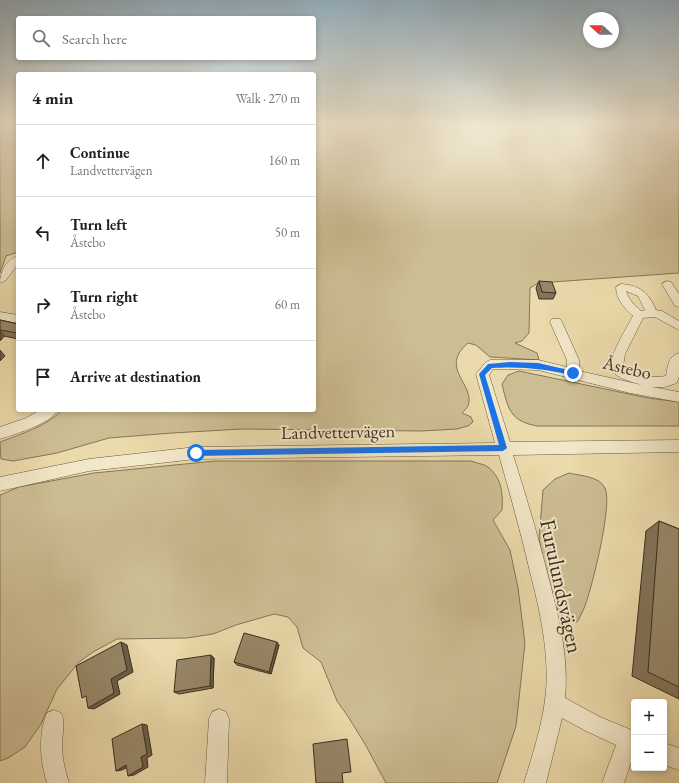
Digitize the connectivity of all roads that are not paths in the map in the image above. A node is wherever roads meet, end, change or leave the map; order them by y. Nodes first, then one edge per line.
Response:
1 (16, 261) edge
2 (0, 280) edge
3 (667, 284) dead end
4 (626, 302) junction
5 (648, 302) junction
6 (675, 303) edge
7 (652, 313) junction
8 (639, 315) junction
9 (0, 316) edge
10 (16, 319) edge
11 (556, 322) dead end
12 (679, 326) edge
13 (679, 357) edge
14 (573, 373) junction
15 (679, 396) edge
16 (48, 412) edge
17 (0, 433) edge
18 (679, 446) edge
19 (503, 448) junction
20 (0, 484) edge
21 (554, 703) junction
22 (219, 719) dead end
23 (54, 720) dead end
24 (631, 741) edge
25 (667, 755) edge
26 (679, 759) edge
27 (58, 783) edge
28 (216, 783) edge
29 (535, 783) edge
30 (613, 783) edge

1 - 2 street
3 - 6 street
4 - 5 street
4 - 5 street
4 - 8 street
5 - 7 street
7 - 8 street
7 - 12 street
8 - 13 street
9 - 10 street
11 - 14 street
14 - 15 street, Åstebo
14 - 19 street, Åstebo
16 - 17 street
18 - 19 street, Landvettervägen
19 - 20 street, Landvettervägen
19 - 21 street, Furulundsvägen
21 - 24 street
21 - 29 street, Furulundsvägen
22 - 28 street
23 - 27 street
24 - 30 street
25 - 26 street

